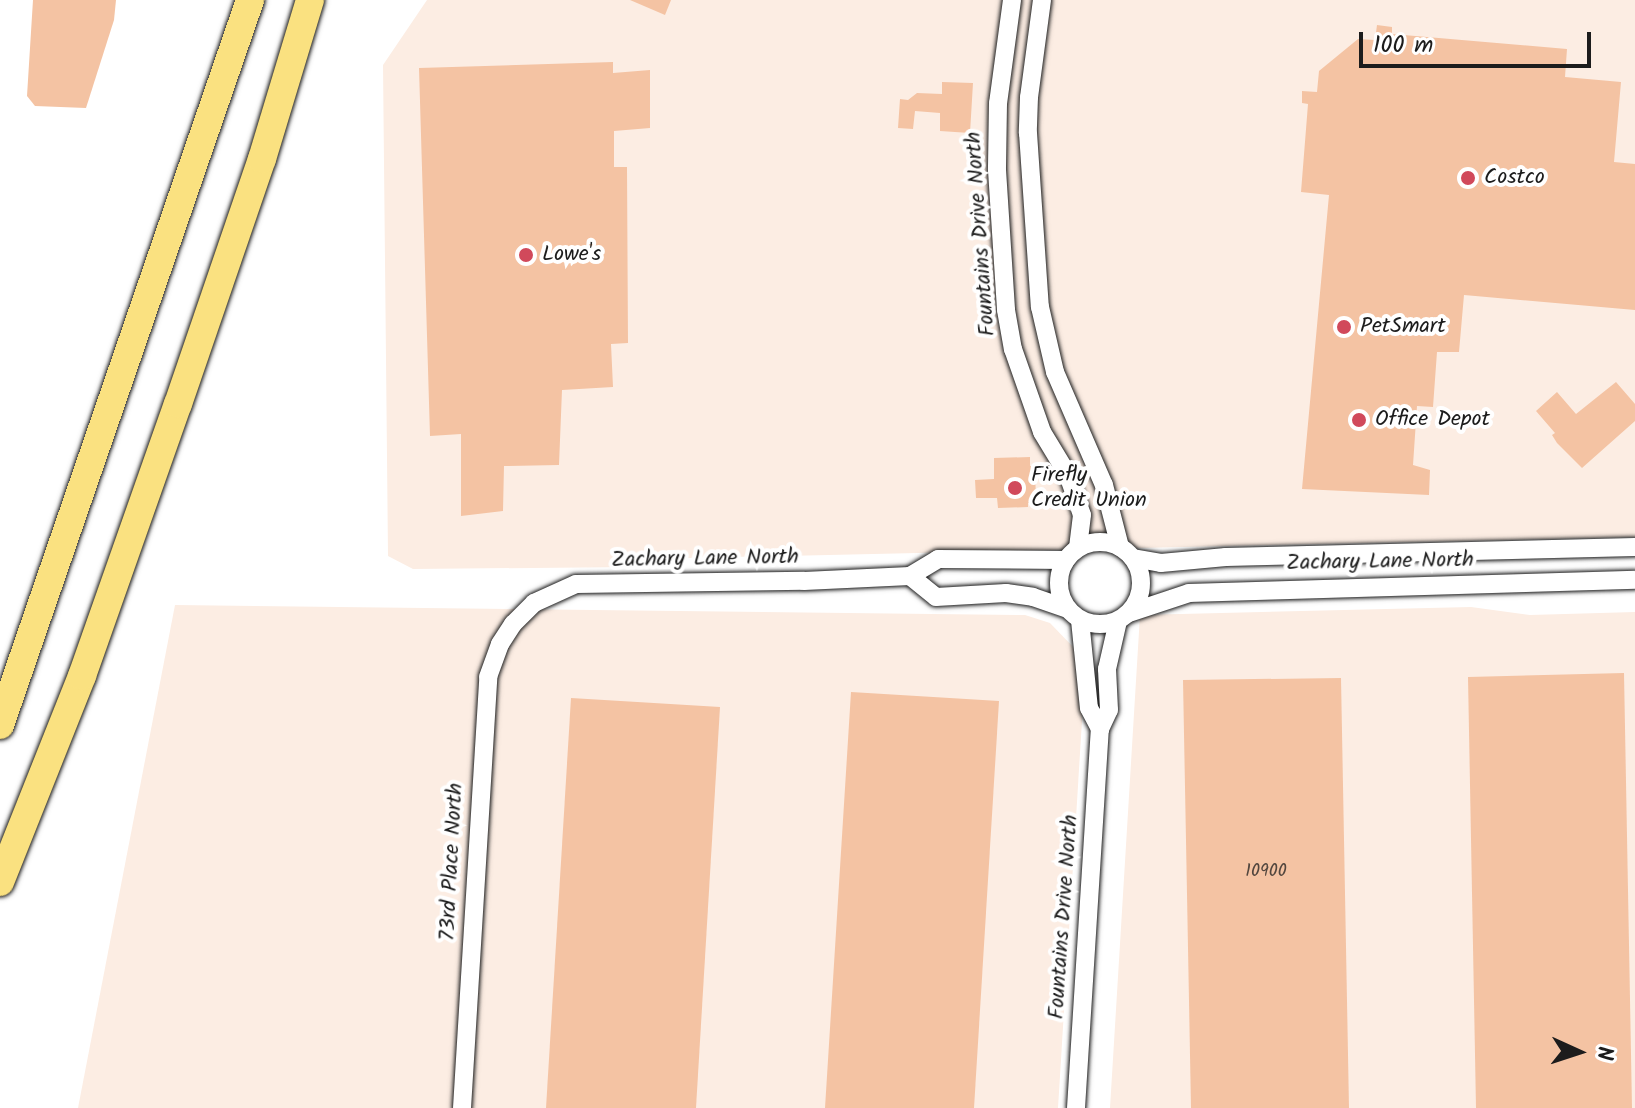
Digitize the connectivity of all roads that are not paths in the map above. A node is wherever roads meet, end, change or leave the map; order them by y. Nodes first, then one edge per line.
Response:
1 (230, 0) edge
2 (250, 0) edge
3 (310, 0) edge
4 (322, 0) edge
5 (1012, 0) edge
6 (1042, 0) edge
7 (228, 67) junction
8 (262, 159) junction
9 (1635, 547) edge
10 (1127, 552) junction
11 (1072, 554) junction
12 (910, 576) junction
13 (1635, 580) edge
14 (1074, 614) junction
15 (1123, 617) junction
16 (513, 624) joint
17 (0, 725) edge
18 (1100, 729) junction
19 (0, 882) edge
20 (462, 1108) edge
21 (1076, 1108) edge

1 - 7 highway
2 - 7 highway
3 - 8 highway
4 - 8 highway
5 - 11 street, Fountains Drive North
6 - 10 street
7 - 17 highway
8 - 19 highway
9 - 10 street, Zachary Lane North
10 - 11 street
10 - 15 street
11 - 12 street, Zachary Lane North
11 - 14 street
12 - 14 street
12 - 16 street, Zachary Lane North
13 - 15 street, Zachary Lane North
14 - 15 street
14 - 18 street, Fountains Drive North
15 - 18 street, Fountains Drive North
16 - 20 street, 73rd Place North
18 - 21 street, Fountains Drive North

